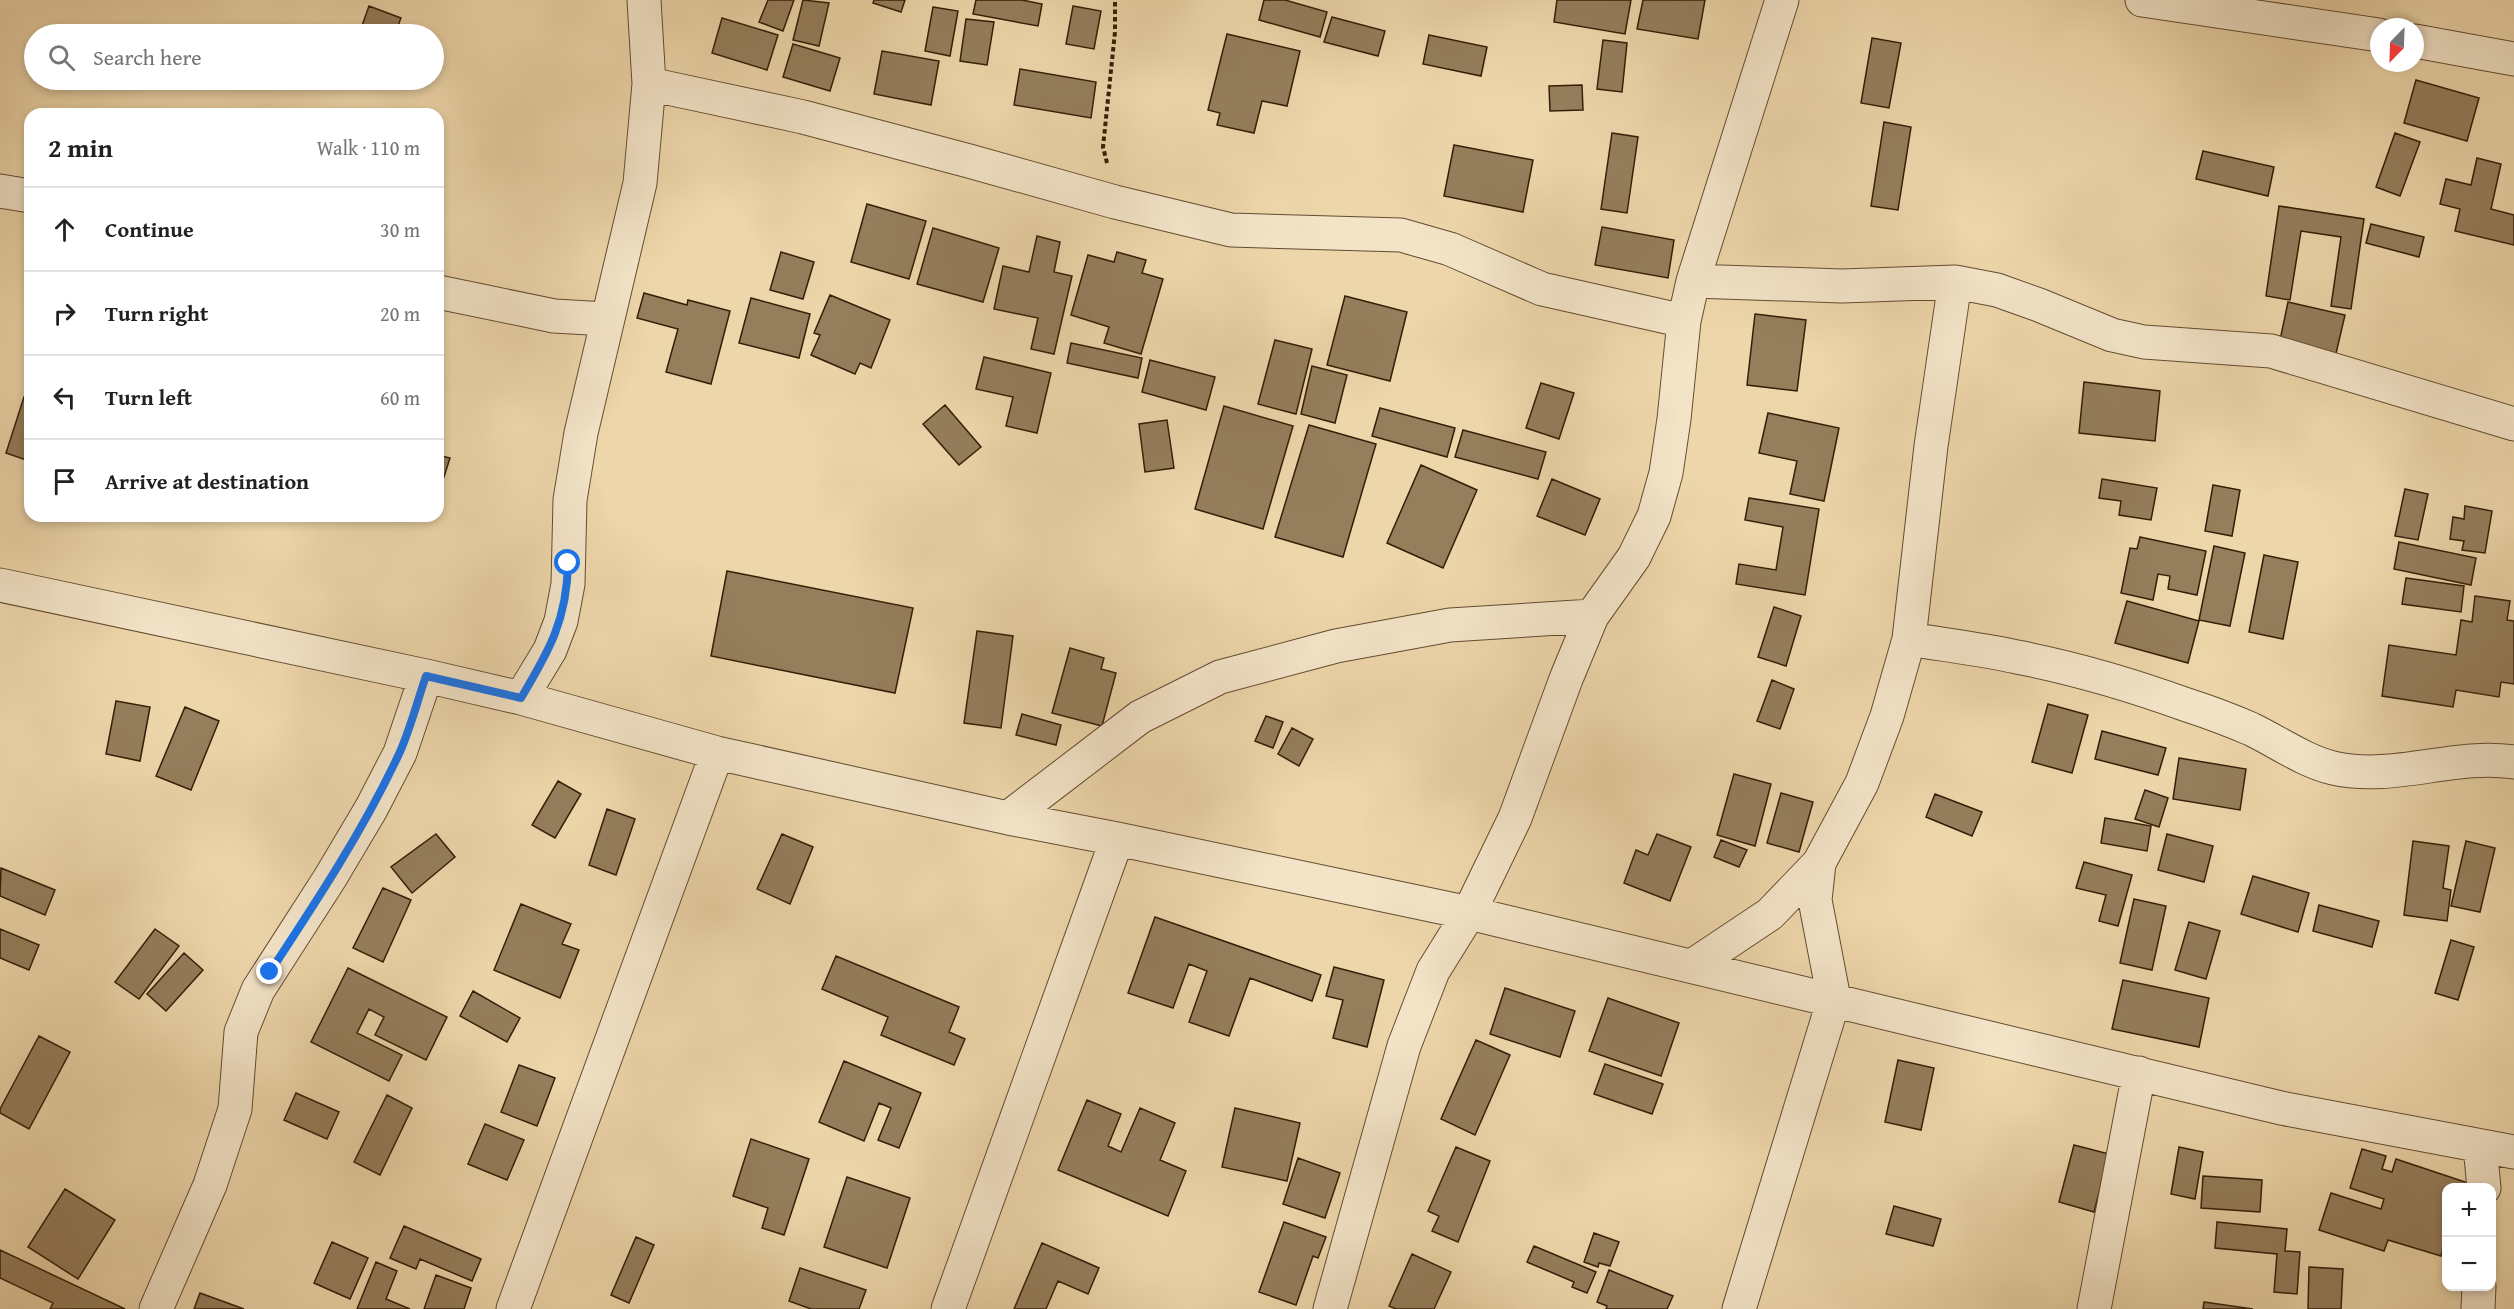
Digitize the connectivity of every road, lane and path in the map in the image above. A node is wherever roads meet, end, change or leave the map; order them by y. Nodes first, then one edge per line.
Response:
1 (644, 0) edge
2 (1115, 0) edge
3 (1782, 0) edge
4 (2142, 0) edge
5 (2370, 34) edge
6 (2424, 43) edge
7 (2514, 59) edge
8 (649, 84) junction
9 (0, 190) edge
10 (24, 195) edge
11 (1115, 202) junction
12 (1693, 282) junction
13 (1955, 282) junction
14 (444, 293) edge
15 (606, 319) junction
16 (1684, 321) junction
17 (2514, 424) edge
18 (0, 585) edge
19 (1592, 616) junction
20 (1909, 639) junction
21 (426, 676) junction
22 (521, 698) junction
23 (717, 753) junction
24 (2514, 762) edge
25 (1008, 818) junction
26 (1116, 839) junction
27 (1819, 863) junction
28 (1469, 913) junction
29 (1692, 966) junction
30 (1834, 999) junction
31 (2139, 1073) junction
32 (2481, 1146) junction
33 (2514, 1152) edge
34 (2484, 1183) edge
35 (2479, 1291) edge
36 (156, 1309) edge
37 (513, 1309) edge
38 (948, 1309) edge
39 (1330, 1309) edge
40 (1739, 1309) edge
41 (2094, 1309) edge
42 (2478, 1309) edge

1 - 8 street
2 - 11 path
3 - 12 street
4 - 5 street
6 - 7 street
8 - 11 street
8 - 15 street
9 - 10 street
11 - 16 street
12 - 13 street
12 - 16 street
13 - 17 street
13 - 20 street
14 - 15 street
15 - 22 street
16 - 19 street
18 - 21 street
19 - 25 street
19 - 28 street
20 - 24 street
20 - 27 street
21 - 22 street
21 - 36 street
22 - 23 street
23 - 25 street
23 - 37 street
25 - 26 street
26 - 28 street
26 - 38 street
27 - 29 street
27 - 30 street
28 - 29 street
28 - 39 street
29 - 30 street
30 - 31 street
30 - 40 street
31 - 32 street
31 - 41 street
32 - 33 street
32 - 34 street
35 - 42 street

